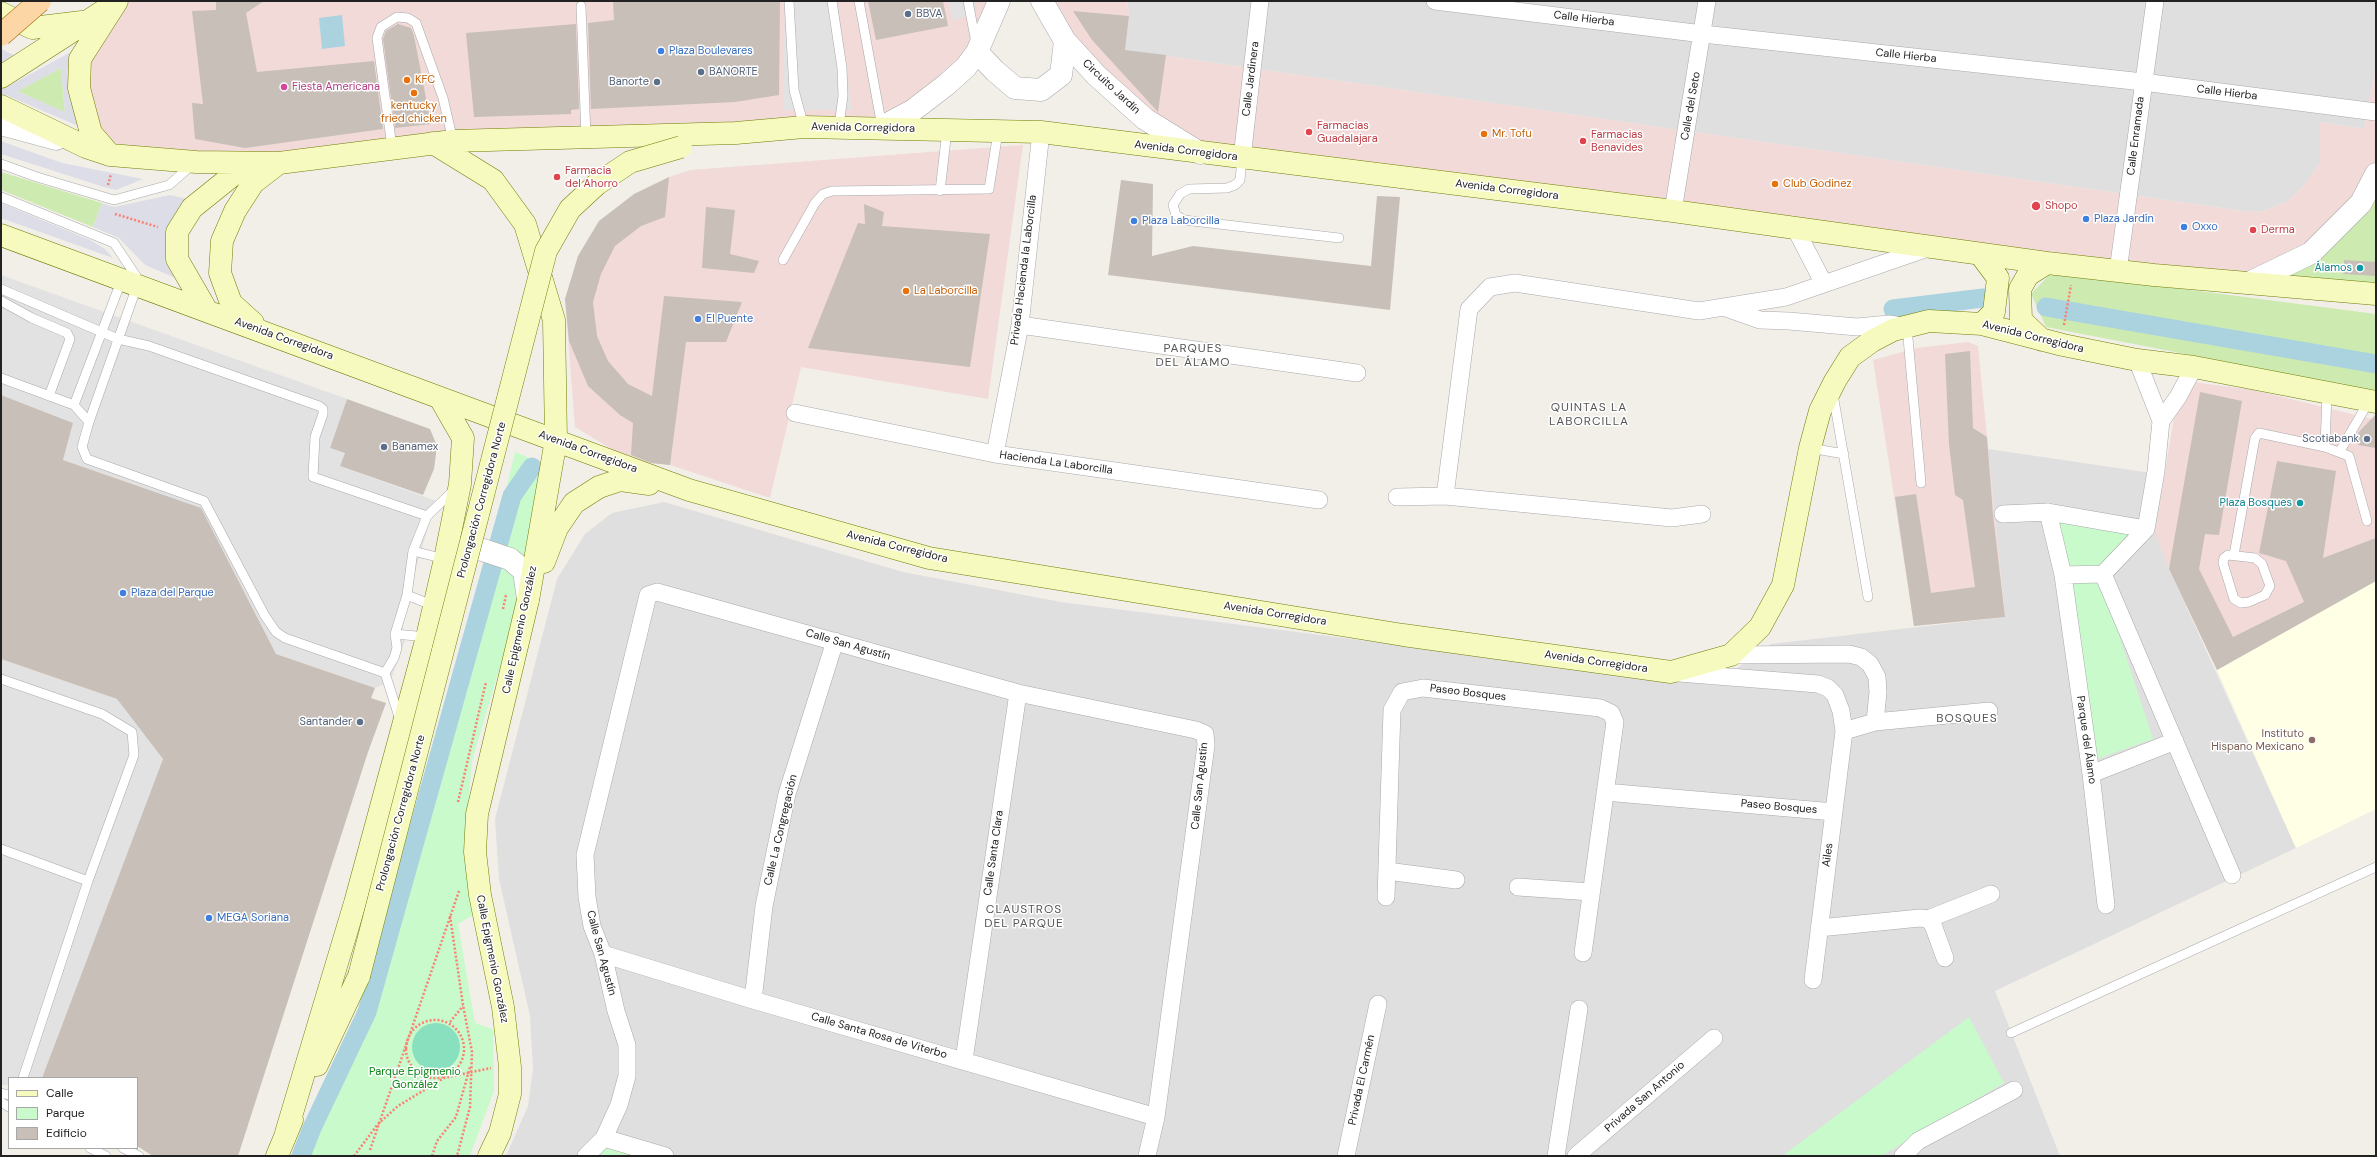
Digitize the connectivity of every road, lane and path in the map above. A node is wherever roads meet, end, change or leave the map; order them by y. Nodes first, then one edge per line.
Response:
1 (40, 1) edge
2 (117, 1) edge
3 (789, 1) edge
4 (832, 1) edge
5 (859, 1) edge
6 (968, 1) edge
7 (999, 1) edge
8 (1042, 1) edge
9 (1260, 1) edge
10 (1435, 1) edge
11 (1707, 1) edge
12 (2155, 1) edge
13 (581, 6) dead end
14 (1, 13) edge
15 (89, 22) junction
16 (1703, 34) junction
17 (1, 35) edge
18 (1065, 41) junction
19 (977, 52) junction
20 (1, 77) edge
21 (2142, 82) junction
22 (1, 106) edge
23 (2376, 112) edge
24 (1, 124) edge
25 (839, 126) junction
26 (804, 127) junction
27 (882, 127) junction
28 (947, 129) junction
29 (998, 132) junction
30 (1041, 132) junction
31 (736, 133) junction
32 (586, 138) junction
33 (443, 142) junction
34 (86, 147) junction
35 (392, 147) junction
36 (681, 147) joint
37 (1200, 153) junction
38 (110, 155) junction
39 (1242, 158) junction
40 (196, 162) junction
41 (248, 163) junction
42 (278, 163) junction
43 (1, 164) edge
44 (2376, 174) edge
45 (940, 191) junction
46 (1, 197) edge
47 (1673, 211) junction
48 (114, 214) dead end
49 (1795, 228) junction
50 (177, 232) junction
51 (1, 235) edge
52 (1339, 238) dead end
53 (1928, 248) junction
54 (1980, 254) junction
55 (783, 260) dead end
56 (2047, 263) junction
57 (2118, 271) junction
58 (2249, 283) junction
59 (135, 284) junction
60 (1824, 284) junction
61 (1, 289) edge
62 (2069, 292) dead end
63 (2376, 294) edge
64 (1, 301) edge
65 (1724, 307) junction
66 (207, 311) junction
67 (1982, 324) junction
68 (1020, 325) junction
69 (2064, 325) dead end
70 (1907, 326) junction
71 (261, 331) junction
72 (102, 332) junction
73 (118, 339) junction
74 (2043, 341) junction
75 (2137, 360) junction
76 (2194, 367) junction
77 (1357, 373) dead end
78 (1, 378) edge
79 (1832, 386) junction
80 (2327, 392) junction
81 (49, 396) junction
82 (440, 398) junction
83 (2372, 402) edge
84 (74, 405) junction
85 (795, 413) dead end
86 (2161, 421) junction
87 (89, 422) junction
88 (556, 440) junction
89 (2325, 447) junction
90 (1810, 448) junction
91 (2340, 451) junction
92 (994, 454) junction
93 (1844, 454) junction
94 (1921, 483) dead end
95 (460, 484) junction
96 (689, 490) junction
97 (1444, 496) junction
98 (1397, 497) dead end
99 (1319, 500) dead end
100 (2048, 512) junction
101 (1702, 514) dead end
102 (2003, 514) dead end
103 (427, 516) junction
104 (2367, 520) dead end
105 (2146, 529) junction
106 (413, 551) junction
107 (2234, 555) junction
108 (445, 560) junction
109 (2103, 574) junction
110 (2063, 575) junction
111 (407, 595) junction
112 (1868, 597) dead end
113 (528, 600) junction
114 (434, 606) junction
115 (395, 634) junction
116 (427, 637) junction
117 (835, 641) junction
118 (1765, 654) junction
119 (1731, 655) junction
120 (1671, 672) junction
121 (385, 673) junction
122 (1, 679) edge
123 (1757, 680) junction
124 (1018, 693) junction
125 (1989, 711) dead end
126 (1875, 722) junction
127 (402, 730) junction
128 (1844, 731) junction
129 (2175, 741) junction
130 (2091, 774) junction
131 (1604, 792) junction
132 (1834, 812) junction
133 (1, 849) edge
134 (2376, 867) edge
135 (1387, 871) junction
136 (2232, 875) dead end
137 (88, 880) junction
138 (1456, 880) dead end
139 (1518, 887) dead end
140 (460, 889) dead end
141 (1591, 892) junction
142 (1992, 894) dead end
143 (1386, 897) dead end
144 (2106, 905) dead end
145 (450, 915) junction
146 (1928, 919) junction
147 (1818, 928) junction
148 (603, 954) junction
149 (1583, 954) dead end
150 (1945, 958) dead end
151 (1813, 980) dead end
152 (754, 1000) junction
153 (1378, 1004) dead end
154 (463, 1005) junction
155 (1579, 1009) dead end
156 (450, 1022) junction
157 (2011, 1033) dead end
158 (1714, 1038) dead end
159 (964, 1060) junction
160 (510, 1067) junction
161 (469, 1072) junction
162 (23, 1077) edge
163 (444, 1078) junction
164 (2014, 1090) dead end
165 (1156, 1117) junction
166 (378, 1124) junction
167 (286, 1133) junction
168 (604, 1138) junction
169 (92, 1149) edge
170 (125, 1149) edge
171 (370, 1150) dead end
172 (106, 1156) edge
173 (139, 1156) edge
174 (278, 1156) edge
175 (354, 1156) edge
176 (432, 1156) edge
177 (457, 1156) edge
178 (490, 1156) edge
179 (586, 1156) edge
180 (665, 1156) edge
181 (1146, 1156) edge
182 (1346, 1156) edge
183 (1556, 1156) edge
184 (1576, 1156) edge
185 (1903, 1156) edge

1 - 17 main road, bridge
2 - 15 main road
2 - 38 main road
3 - 26 lane
4 - 25 lane
5 - 27 lane
6 - 19 lane
7 - 19 street
8 - 18 street, Circuito Jardín
9 - 39 street, Calle Jardinera
10 - 16 street, Calle Hierba
11 - 16 street, Calle del Seto
12 - 21 street, Calle Enramada
13 - 32 lane
14 - 15 main road
15 - 20 main road
16 - 21 street, Calle Hierba
16 - 47 street, Calle del Seto
18 - 19 street
18 - 37 street, Circuito Jardín
19 - 27 street
21 - 23 street, Calle Hierba
21 - 57 street, Calle Enramada
22 - 34 main road, Avenida Corregidora
24 - 34 street
25 - 26 main road, Avenida Corregidora
25 - 27 main road, Avenida Corregidora
26 - 31 main road, Avenida Corregidora
27 - 28 main road, Avenida Corregidora
28 - 29 main road, Avenida Corregidora
28 - 45 lane
29 - 30 main road, Avenida Corregidora
29 - 45 lane
30 - 37 main road, Avenida Corregidora
30 - 68 street, Privada Hacienda la Laborcilla
31 - 32 main road, Avenida Corregidora
31 - 36 street, Prolongación Corregidora Norte
32 - 33 main road, Avenida Corregidora
33 - 35 main road, Avenida Corregidora
33 - 35 lane
33 - 88 main road, Calle Epigmenio González
34 - 38 main road, Avenida Corregidora
35 - 42 main road, Avenida Corregidora
36 - 167 main road, Prolongación Corregidora Norte, bridge
37 - 39 main road, Avenida Corregidora
38 - 40 main road, Avenida Corregidora
39 - 47 main road, Avenida Corregidora
39 - 52 lane
40 - 41 main road, Avenida Corregidora
40 - 43 lane
41 - 42 main road, Avenida Corregidora
41 - 50 main road
42 - 71 main road
44 - 58 street
45 - 55 lane
46 - 59 lane
47 - 49 main road, Avenida Corregidora
48 - 50 path
49 - 53 main road, Avenida Corregidora
49 - 60 street
50 - 66 main road
51 - 59 main road, Avenida Corregidora
53 - 54 main road, Avenida Corregidora
53 - 60 street
54 - 56 main road, Avenida Corregidora
54 - 67 main road
56 - 57 main road, Avenida Corregidora
56 - 74 main road
57 - 58 main road, Avenida Corregidora
58 - 63 main road, Avenida Corregidora
59 - 66 main road, Avenida Corregidora
59 - 72 lane
59 - 73 lane
60 - 65 street
61 - 72 lane
62 - 69 path
64 - 81 lane
65 - 70 street
65 - 97 street
66 - 71 main road, Avenida Corregidora
67 - 70 main road, Avenida Corregidora
67 - 74 main road, Avenida Corregidora
68 - 77 street
68 - 92 street, Privada Hacienda la Laborcilla
70 - 79 main road, Avenida Corregidora
70 - 94 lane
71 - 82 main road, Avenida Corregidora
72 - 73 lane
72 - 84 lane
73 - 87 lane
73 - 103 lane
74 - 75 main road, Avenida Corregidora
75 - 76 main road, Avenida Corregidora
75 - 86 street
76 - 80 main road, Avenida Corregidora
76 - 86 street
78 - 81 lane
79 - 90 main road, Avenida Corregidora
79 - 93 lane
80 - 83 main road, Avenida Corregidora
80 - 89 lane
81 - 84 lane
82 - 88 main road, Avenida Corregidora
82 - 95 main road
83 - 91 lane
84 - 87 lane
85 - 92 street, Hacienda La Laborcilla
86 - 105 street
87 - 121 lane
88 - 96 main road, Avenida Corregidora
88 - 113 main road, Calle Epigmenio González
89 - 91 lane
89 - 107 lane
90 - 93 lane
90 - 119 main road, Avenida Corregidora
91 - 104 lane
92 - 99 street, Hacienda La Laborcilla
93 - 112 lane
95 - 103 lane
95 - 108 main road
96 - 113 main road
96 - 120 main road, Avenida Corregidora
97 - 98 street
97 - 101 street
100 - 102 street
100 - 105 street
100 - 110 street, Parque del Álamo
103 - 106 lane
105 - 109 street
106 - 108 lane
106 - 111 lane
107 - 107 lane
108 - 113 street
108 - 114 main road
109 - 110 street
109 - 129 street
110 - 130 street, Parque del Álamo
111 - 114 lane
111 - 115 lane
113 - 160 main road, Calle Epigmenio González
114 - 116 main road
115 - 116 lane
115 - 121 lane
116 - 127 main road
117 - 124 street, Calle San Agustín
117 - 148 street, Calle San Agustín
117 - 152 street, Calle La Congregación
118 - 119 street
118 - 123 street
118 - 126 street
119 - 120 main road, Avenida Corregidora
120 - 123 street, Ailes
121 - 127 lane
122 - 137 lane
123 - 128 street, Ailes
124 - 159 street, Calle Santa Clara
124 - 165 street, Calle San Agustín
125 - 126 street
126 - 128 street
127 - 167 main road
128 - 132 street, Ailes
129 - 130 street
129 - 136 street
130 - 144 street, Parque del Álamo
131 - 132 street, Paseo Bosques
131 - 135 street, Paseo Bosques
131 - 141 street, Paseo Bosques
132 - 147 street, Ailes
133 - 137 lane
134 - 157 lane
135 - 138 street
135 - 143 street, Paseo Bosques
137 - 162 lane
139 - 141 street
140 - 145 path
141 - 149 street, Paseo Bosques
142 - 146 street
145 - 154 path
145 - 166 path
146 - 147 street
146 - 150 street
147 - 151 street, Ailes
148 - 152 street, Calle Santa Rosa de Viterbo
148 - 168 street, Calle San Agustín
152 - 159 street, Calle Santa Rosa de Viterbo
153 - 182 street, Privada El Carmén
154 - 156 path
154 - 161 path
155 - 183 street
156 - 163 path
156 - 163 path
158 - 184 street, Privada San Antonio
159 - 165 street, Calle Santa Rosa de Viterbo
160 - 161 path
160 - 178 main road, Calle Epigmenio González
161 - 163 path
161 - 176 path
161 - 177 path
163 - 166 path
164 - 185 street
165 - 181 street, Calle San Agustín
166 - 171 path
166 - 175 path
167 - 174 main road
168 - 179 street, Calle San Agustín
168 - 180 street
169 - 172 lane
170 - 173 lane

